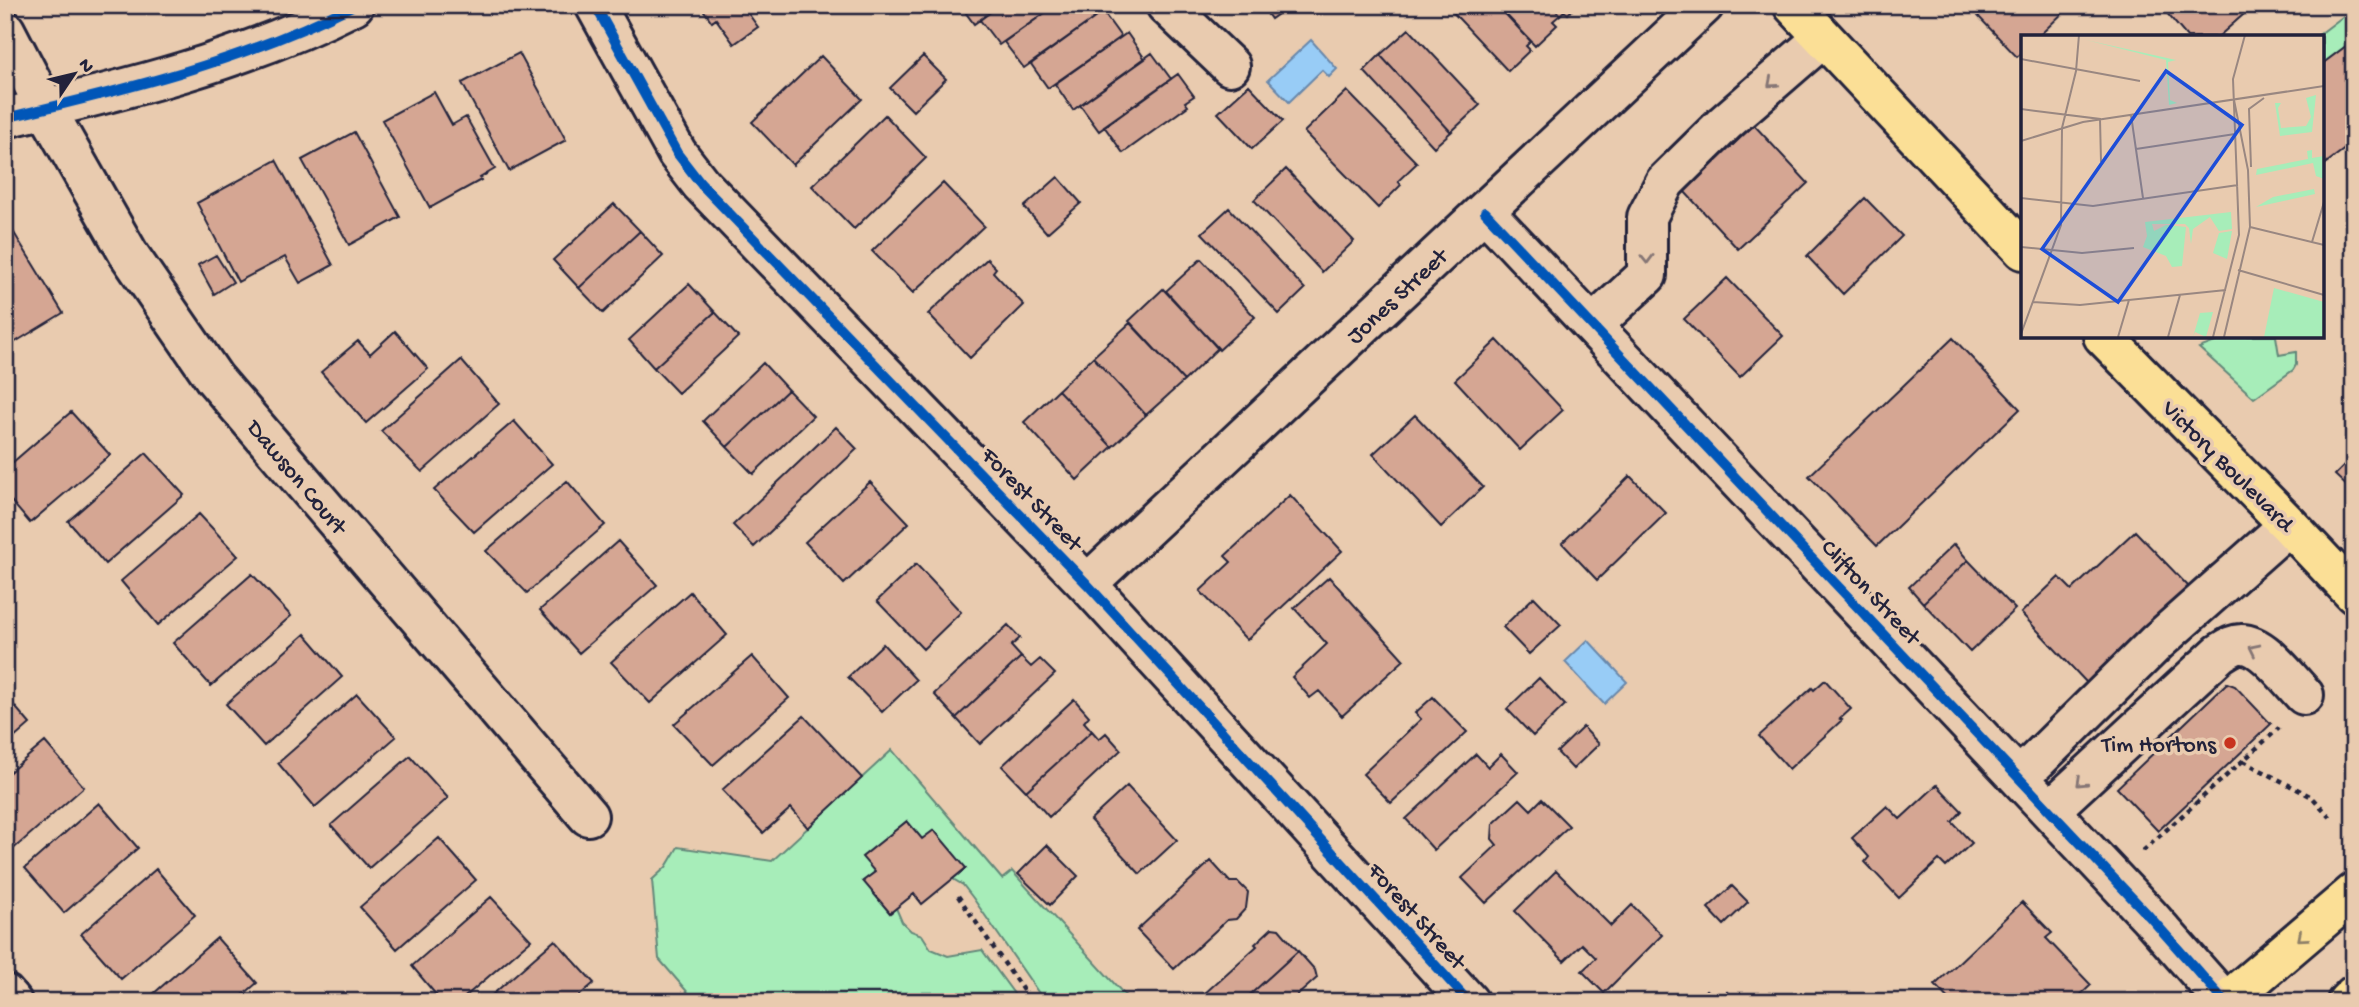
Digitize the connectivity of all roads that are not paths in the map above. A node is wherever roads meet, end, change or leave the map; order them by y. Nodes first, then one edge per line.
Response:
1 (354, 5) edge
2 (595, 5) edge
3 (1166, 5) edge
4 (1704, 5) edge
5 (1793, 5) edge
6 (5, 30) edge
7 (1823, 38) junction
8 (1230, 66) dead end
9 (46, 109) junction
10 (5, 118) edge
11 (1485, 212) junction
12 (2021, 248) edge
13 (1592, 325) junction
14 (2106, 338) edge
15 (2289, 524) junction
16 (1087, 584) junction
17 (2354, 594) edge
18 (2293, 710) road end
19 (2019, 778) junction
20 (2050, 810) junction
21 (588, 816) dead end
22 (2354, 893) edge
23 (5, 993) edge
24 (2354, 995) edge
25 (12, 1002) edge
26 (1469, 1002) edge
27 (2226, 1002) edge
28 (2347, 1002) edge

1 - 9 street
2 - 16 street, Forest Street
3 - 8 street
4 - 11 street, Jones Street
5 - 7 main road
6 - 9 street, Dawson Court
7 - 12 main road
7 -> 13 street
9 - 10 street
9 - 21 street, Dawson Court
11 - 13 street, Clifton Street
11 - 16 street, Jones Street
13 - 19 street, Clifton Street
14 - 15 main road, Victory Boulevard
15 - 17 main road, Victory Boulevard
15 - 19 street
16 - 26 street, Forest Street
18 -> 20 street
19 - 20 street, Clifton Street
20 - 27 street, Clifton Street
22 -> 27 main road
23 - 25 street
24 - 28 main road

